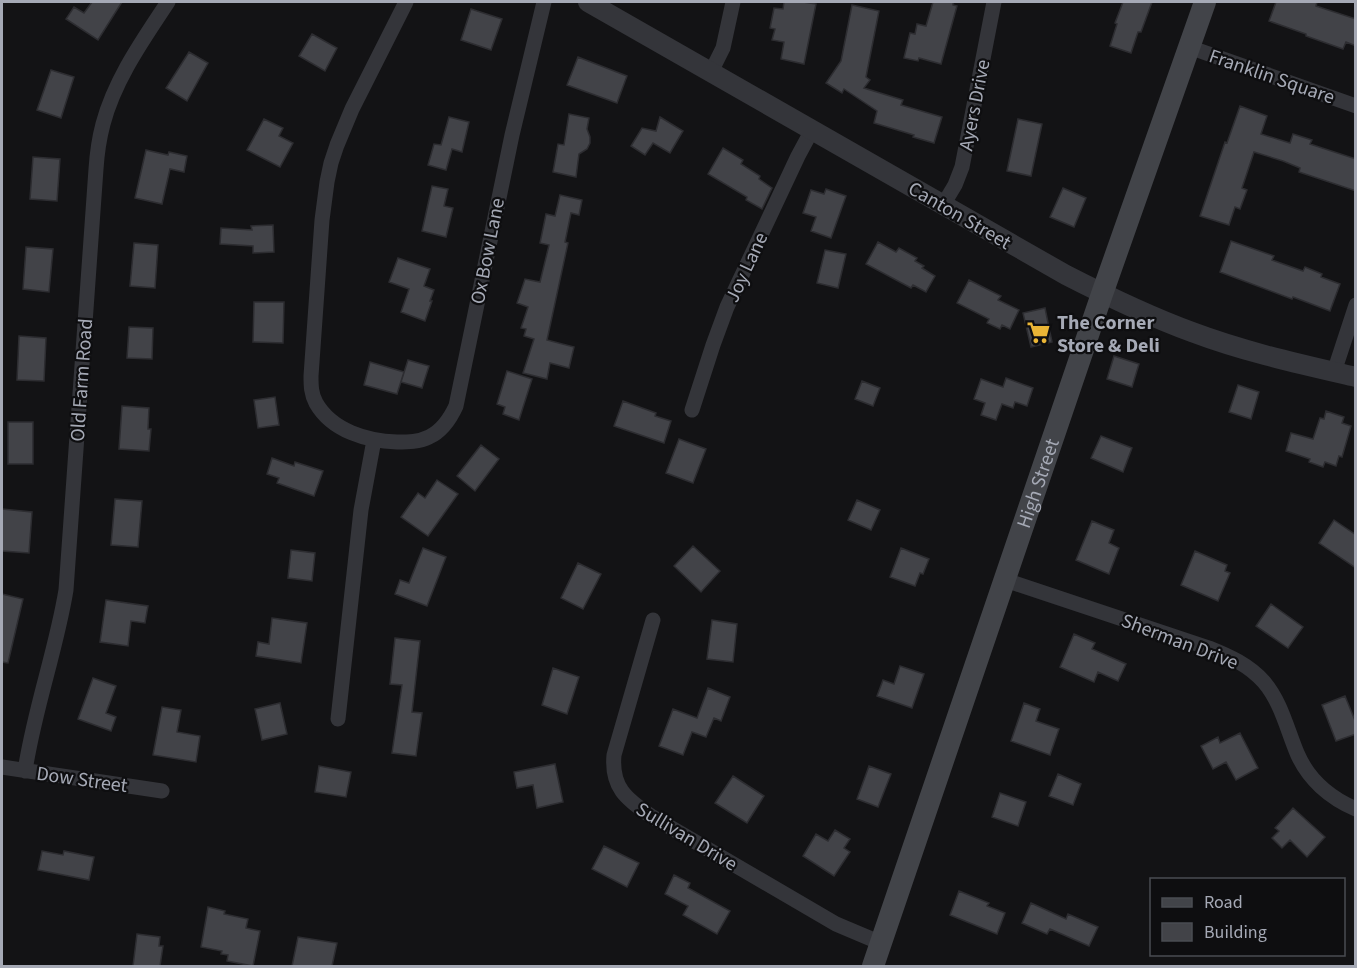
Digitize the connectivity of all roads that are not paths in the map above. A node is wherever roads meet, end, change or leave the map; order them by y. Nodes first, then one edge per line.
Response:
1 (168, 2) edge
2 (406, 2) edge
3 (544, 2) edge
4 (588, 2) edge
5 (733, 2) edge
6 (994, 2) edge
7 (1205, 2) edge
8 (1189, 47) junction
9 (711, 72) junction
10 (1356, 106) edge
11 (812, 130) junction
12 (943, 205) junction
13 (1102, 294) junction
14 (1356, 305) edge
15 (1334, 372) junction
16 (1356, 377) edge
17 (692, 410) dead end
18 (374, 440) junction
19 (1005, 580) junction
20 (652, 620) dead end
21 (338, 719) dead end
22 (2, 767) edge
23 (25, 771) junction
24 (162, 790) dead end
25 (1356, 809) edge
26 (881, 943) junction
27 (873, 966) edge

1 - 23 street, Old Farm Road
2 - 18 street, Ox Bow Lane
3 - 18 street, Ox Bow Lane
4 - 9 street, Canton Street
5 - 9 street
6 - 12 street, Ayers Drive
7 - 8 main road, High Street
8 - 10 street, Franklin Square
8 - 13 main road, High Street
9 - 11 street, Canton Street
11 - 12 street, Canton Street
11 - 17 street, Joy Lane
12 - 13 street, Canton Street
13 - 15 street, Canton Street
13 - 19 main road, High Street
14 - 15 street
15 - 16 street, Canton Street
18 - 21 street
19 - 25 street, Sherman Drive
19 - 26 main road, High Street
20 - 26 street, Sullivan Drive
22 - 23 street, Dow Street
23 - 24 street, Dow Street
26 - 27 main road, High Street

